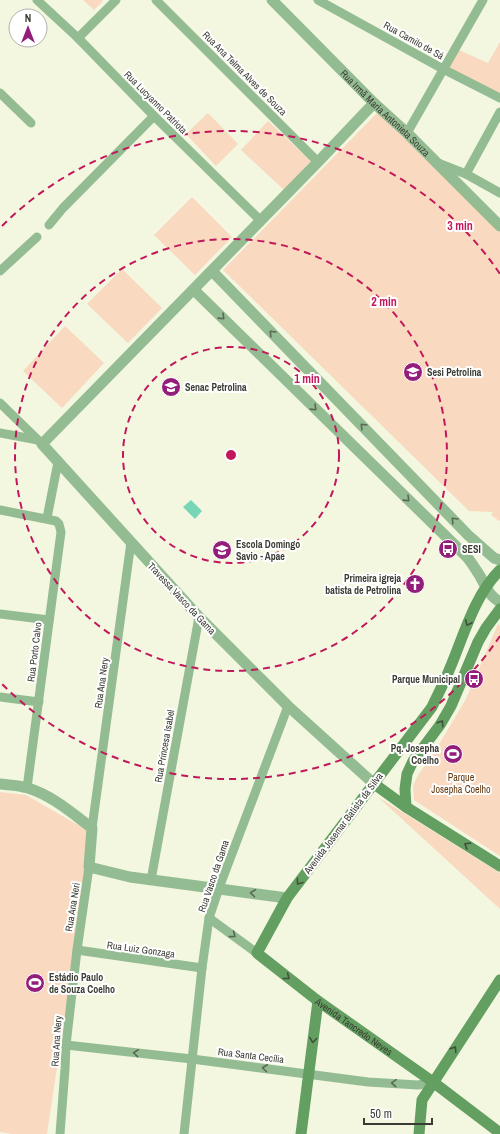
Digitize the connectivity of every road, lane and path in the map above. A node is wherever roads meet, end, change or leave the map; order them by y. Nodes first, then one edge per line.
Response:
1 (37, 0) edge
2 (116, 0) edge
3 (156, 0) edge
4 (272, 0) edge
5 (318, 0) edge
6 (482, 0) edge
7 (78, 38) junction
8 (443, 69) junction
9 (0, 93) edge
10 (500, 98) edge
11 (374, 103) junction
12 (500, 112) edge
13 (154, 116) junction
14 (31, 123) dead end
15 (407, 133) junction
16 (318, 162) junction
17 (436, 162) junction
18 (466, 174) junction
19 (500, 193) edge
20 (260, 220) junction
21 (49, 225) dead end
22 (500, 226) edge
23 (37, 237) dead end
24 (0, 271) edge
25 (212, 271) junction
26 (194, 290) junction
27 (0, 403) edge
28 (0, 433) edge
29 (40, 442) junction
30 (58, 462) junction
31 (0, 510) edge
32 (51, 520) junction
33 (131, 542) junction
34 (500, 560) edge
35 (500, 570) edge
36 (486, 588) junction
37 (500, 602) edge
38 (500, 608) edge
39 (0, 614) edge
40 (199, 616) junction
41 (49, 620) junction
42 (0, 697) edge
43 (39, 702) junction
44 (288, 706) junction
45 (373, 783) junction
46 (0, 784) edge
47 (27, 788) junction
48 (406, 807) junction
49 (92, 828) junction
50 (500, 866) edge
51 (89, 867) junction
52 (151, 880) junction
53 (219, 888) junction
54 (287, 898) junction
55 (209, 918) junction
56 (77, 950) junction
57 (257, 953) junction
58 (202, 968) junction
59 (500, 980) edge
60 (318, 1002) junction
61 (66, 1045) junction
62 (192, 1059) junction
63 (308, 1074) junction
64 (433, 1082) junction
65 (500, 1133) edge
66 (60, 1134) edge
67 (184, 1134) edge
68 (301, 1134) edge
69 (419, 1134) edge

1 - 7 street, Rua Lucyanno Patriota
2 - 7 street
3 - 16 street, Rua Ana Telma Alves de Souza
4 - 11 street, Rua Irmã Maria Antonieta Souza
5 - 8 street, Rua Camilo de Sá
6 - 8 street
7 - 13 street, Rua Lucyanno Patriota
8 - 10 street, Rua Camilo de Sá
8 - 15 street
9 - 14 street
11 - 15 street, Rua Irmã Maria Antonieta Souza
11 - 16 street
12 - 18 street
13 - 20 street, Rua Lucyanno Patriota
13 - 21 street
15 - 17 street, Rua Irmã Maria Antonieta Souza
16 - 20 street
17 - 18 street
17 - 22 street, Rua Irmã Maria Antonieta Souza
18 - 19 street
20 - 25 street
23 - 24 street
25 - 26 street
34 -> 25 street
26 - 29 street
26 -> 36 street
27 - 29 street, Travessa Vasco da Gama
28 - 29 street
29 - 30 street, Travessa Vasco da Gama
30 - 32 street
30 - 33 street, Travessa Vasco da Gama
31 - 32 street
32 - 41 street, Rua Porto Calvo
33 - 40 street, Travessa Vasco da Gama
33 - 49 street, Rua Ana Nery
35 - 36 main road, Avenida Josemar Batista da Silva
36 - 37 street
36 -> 45 main road, Avenida Josemar Batista da Silva
48 -> 38 main road
39 - 41 street
40 - 44 street, Travessa Vasco da Gama
40 - 52 street, Rua Princesa Isabel
41 - 43 street, Rua Porto Calvo
42 - 43 street
43 - 47 street, Rua Porto Calvo
44 - 45 street, Travessa Vasco da Gama
44 - 53 street, Rua Vasco da Gama
45 - 48 main road
45 -> 54 main road, Avenida Josemar Batista da Silva
46 - 47 street
47 - 49 street
50 -> 48 main road
49 - 51 street
51 - 52 street
51 - 56 street, Rua Ana Neri
52 - 53 street
54 -> 53 street
53 - 55 street, Rua Vasco da Gama
54 - 57 main road, Avenida Josemar Batista da Silva
55 -> 57 street, Avenida Tancredo Neves
55 - 58 street, Rua Vasco da Gama
56 - 58 street, Rua Luiz Gonzaga
56 - 61 street, Rua Ana Nery
57 -> 60 main road, Avenida Tancredo Neves
58 - 62 street, Rua Vasco da Gama
64 -> 59 main road
60 -> 63 main road
60 - 64 main road, Avenida Tancredo Neves
62 -> 61 street, Rua Santa Cecília
61 - 66 street, Rua Ana Nery
63 -> 62 street, Rua Santa Cecília
62 - 67 street, Rua Vasco da Gama
64 -> 63 street, Rua Santa Cecília
63 - 68 main road
64 - 65 main road, Avenida Tancredo Neves
64 - 69 main road

